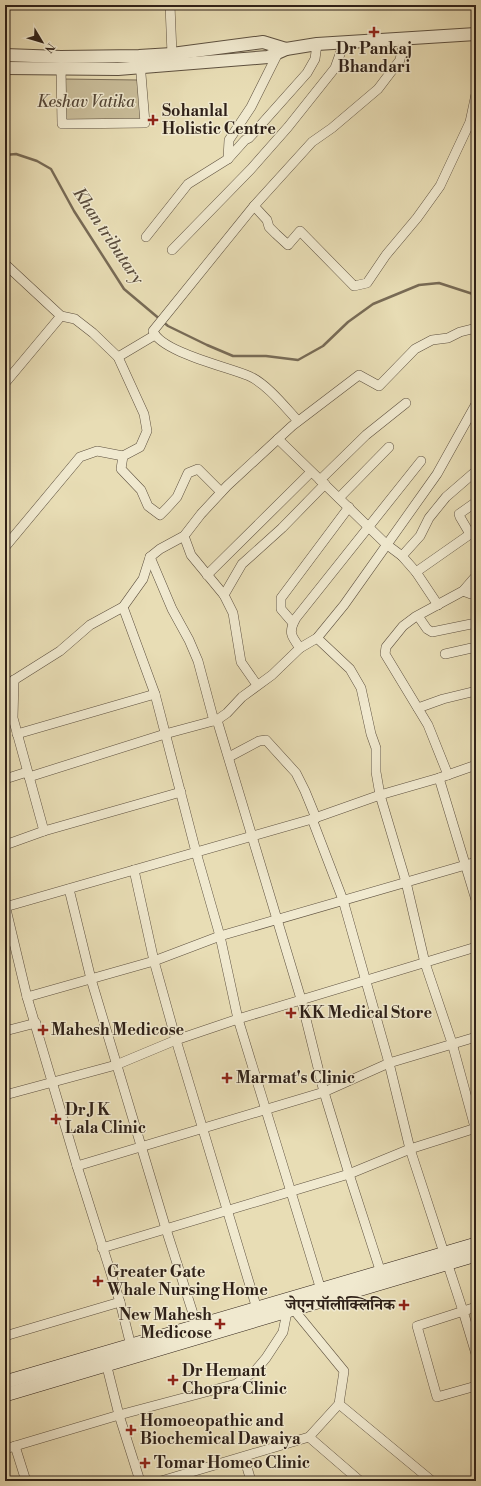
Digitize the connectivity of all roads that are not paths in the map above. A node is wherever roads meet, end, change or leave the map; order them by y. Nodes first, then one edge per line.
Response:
1 (170, 5) edge
2 (476, 34) edge
3 (404, 39) junction
4 (344, 43) junction
5 (317, 44) junction
6 (282, 51) junction
7 (172, 54) junction
8 (5, 55) edge
9 (140, 62) junction
10 (5, 68) edge
11 (61, 68) junction
12 (476, 94) edge
13 (228, 159) junction
14 (254, 206) junction
15 (146, 237) dead end
16 (172, 250) dead end
17 (5, 264) edge
18 (61, 316) junction
19 (476, 328) edge
20 (155, 332) junction
21 (118, 357) junction
22 (7, 386) edge
23 (406, 403) dead end
24 (476, 404) edge
25 (298, 421) junction
26 (278, 439) junction
27 (389, 447) dead end
28 (123, 456) junction
29 (421, 461) dead end
30 (476, 471) edge
31 (312, 472) junction
32 (323, 482) junction
33 (221, 492) junction
34 (339, 498) junction
35 (476, 502) edge
36 (348, 507) junction
37 (370, 527) junction
38 (473, 532) edge
39 (184, 536) junction
40 (386, 544) junction
41 (5, 547) edge
42 (402, 556) junction
43 (150, 557) junction
44 (416, 572) junction
45 (207, 575) junction
46 (476, 576) edge
47 (463, 592) junction
48 (476, 593) edge
49 (224, 595) junction
50 (438, 605) junction
51 (123, 607) junction
52 (418, 616) junction
53 (293, 623) junction
54 (476, 623) edge
55 (317, 638) junction
56 (476, 647) edge
57 (300, 648) junction
58 (445, 654) dead end
59 (9, 678) edge
60 (257, 685) junction
61 (476, 691) edge
62 (155, 694) junction
63 (418, 708) junction
64 (216, 720) junction
65 (17, 734) junction
66 (165, 734) junction
67 (229, 756) junction
68 (476, 765) edge
69 (28, 774) junction
70 (443, 777) junction
71 (5, 779) edge
72 (180, 792) junction
73 (380, 794) junction
74 (314, 819) junction
75 (44, 831) junction
76 (252, 836) junction
77 (5, 845) edge
78 (196, 852) junction
79 (476, 862) edge
80 (465, 865) junction
81 (134, 870) junction
82 (406, 882) junction
83 (69, 889) junction
84 (343, 900) junction
85 (476, 900) edge
86 (5, 907) edge
87 (277, 920) junction
88 (220, 936) junction
89 (476, 947) edge
90 (154, 961) junction
91 (425, 963) junction
92 (91, 979) junction
93 (366, 980) junction
94 (28, 997) junction
95 (301, 999) junction
96 (238, 1019) junction
97 (36, 1023) junction
98 (5, 1030) edge
99 (476, 1036) edge
100 (176, 1040) junction
101 (452, 1043) junction
102 (390, 1063) junction
103 (116, 1064) junction
104 (53, 1083) junction
105 (324, 1092) junction
106 (5, 1095) edge
107 (266, 1109) junction
108 (203, 1128) junction
109 (476, 1129) edge
110 (141, 1146) junction
111 (410, 1149) junction
112 (77, 1166) junction
113 (349, 1174) junction
114 (290, 1192) junction
115 (227, 1211) junction
116 (166, 1229) junction
117 (476, 1244) edge
118 (102, 1248) junction
119 (476, 1256) edge
120 (446, 1259) junction
121 (382, 1273) junction
122 (321, 1290) junction
123 (120, 1302) junction
124 (476, 1307) edge
125 (257, 1309) junction
126 (291, 1311) junction
127 (464, 1311) junction
128 (197, 1326) junction
129 (5, 1336) edge
130 (132, 1351) junction
131 (476, 1354) edge
132 (105, 1359) junction
133 (5, 1382) edge
134 (476, 1386) edge
135 (5, 1396) edge
136 (339, 1404) junction
137 (119, 1415) junction
138 (309, 1437) junction
139 (15, 1446) junction
140 (5, 1449) edge
141 (244, 1456) junction
142 (26, 1481) edge
143 (140, 1481) edge
144 (161, 1481) edge
145 (251, 1481) edge
146 (360, 1481) edge
147 (432, 1481) edge

1 - 7 street
2 - 3 street
3 - 4 street
3 - 14 street
4 - 5 street
4 - 16 street
5 - 6 street
5 - 13 street
6 - 7 street
6 - 9 street
6 - 13 street
7 - 9 street
8 - 9 street
9 - 11 street
9 - 11 street
10 - 11 street
12 - 14 street
13 - 15 street
14 - 20 street
17 - 18 street
18 - 21 street
18 - 22 street
19 - 25 street
20 - 21 street
20 - 25 street
21 - 28 street
23 - 32 street
24 - 40 street
25 - 26 street
26 - 31 street
26 - 33 street
27 - 34 street
28 - 33 street
28 - 41 street
29 - 37 street
30 - 42 street
31 - 32 street
31 - 45 street
32 - 34 street
32 - 49 street
33 - 39 street
34 - 36 street
35 - 38 street
36 - 37 street
36 - 53 street
37 - 40 street
37 - 53 street
38 - 44 street
39 - 43 street
39 - 45 street
40 - 42 street
40 - 55 street
42 - 44 street
43 - 51 street
43 - 64 street
44 - 50 street
45 - 49 street
46 - 47 street
47 - 48 street
47 - 50 street
49 - 60 street
50 - 52 street
51 - 59 street
51 - 62 street
52 - 54 street
52 - 63 street
53 - 57 street
55 - 57 street
55 - 73 street
56 - 58 street
57 - 60 street
59 - 65 street
60 - 64 street
61 - 63 street
62 - 65 street
62 - 66 street
63 - 70 street
64 - 66 street
64 - 67 street
65 - 69 street
66 - 69 street
66 - 72 street
67 - 74 street
67 - 76 street
68 - 70 street
69 - 71 street
69 - 75 street
70 - 73 street
70 - 80 street
72 - 75 street
72 - 78 street
73 - 74 street
73 - 82 street
74 - 76 street
74 - 84 street
75 - 77 street
76 - 78 street
76 - 87 street
78 - 81 street
78 - 88 street
79 - 80 street
80 - 82 street
80 - 85 street
81 - 83 street
81 - 90 street
82 - 84 street
82 - 91 street
83 - 86 street
83 - 92 street
84 - 87 street
84 - 93 street
86 - 94 street
87 - 88 street
87 - 95 street
88 - 90 street
88 - 96 street
89 - 91 street
90 - 92 street
90 - 100 street
91 - 93 street
91 - 101 street
92 - 94 street
92 - 103 street
93 - 95 street
93 - 102 street
94 - 97 street
95 - 96 street
95 - 105 street
96 - 100 street
96 - 107 street
97 - 98 street
97 - 104 street
99 - 101 street
100 - 103 street
100 - 108 street
101 - 102 street
101 - 109 street
102 - 105 street
102 - 111 street
103 - 104 street
103 - 110 street
104 - 106 street
104 - 112 street
105 - 107 street
105 - 113 street
107 - 108 street
107 - 114 street
108 - 110 street
108 - 115 street
109 - 111 street
110 - 112 street
110 - 116 street
111 - 113 street
111 - 120 street
112 - 118 street
113 - 114 street
113 - 121 street
114 - 115 street
114 - 122 street
115 - 116 street
115 - 125 street
116 - 118 street
116 - 128 street
117 - 120 main road
118 - 123 street
119 - 120 main road
120 - 121 main road
120 - 126 main road
120 - 127 street
121 - 122 main road
122 - 125 main road
123 - 129 street
123 - 130 street
124 - 127 street
125 - 128 main road
126 - 130 main road
126 - 136 street
126 - 137 street
127 - 131 street
127 - 134 street
128 - 130 main road
130 - 132 main road
132 - 133 main road
132 - 135 main road
132 - 137 street
136 - 138 street
136 - 147 street
137 - 139 street
137 - 143 street
138 - 141 street
138 - 146 street
139 - 140 street
139 - 142 street
141 - 144 street
141 - 145 street

